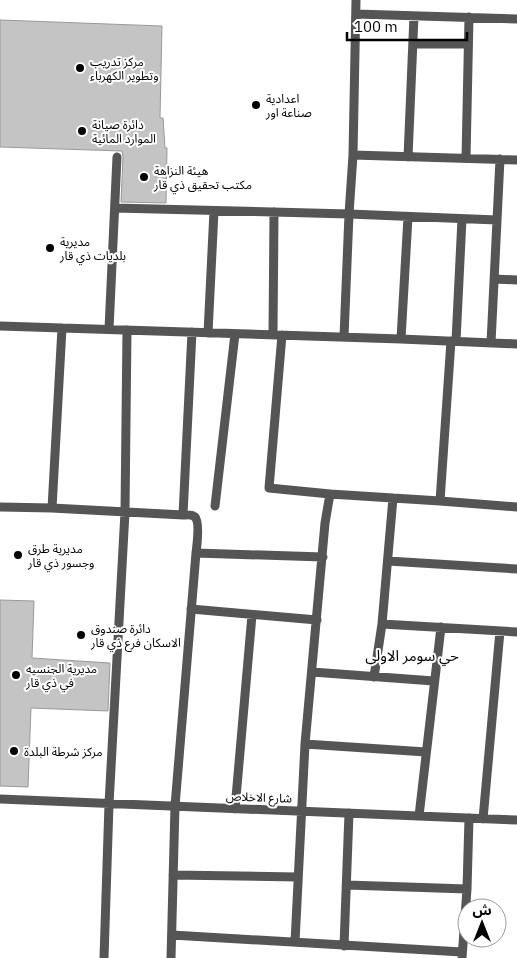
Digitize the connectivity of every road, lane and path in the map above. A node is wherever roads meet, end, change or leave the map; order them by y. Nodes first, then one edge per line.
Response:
1 (356, 0) edge
2 (356, 14) junction
3 (414, 16) junction
4 (469, 17) junction
5 (517, 19) edge
6 (413, 44) junction
7 (468, 44) junction
8 (353, 155) junction
9 (117, 157) dead end
10 (408, 157) junction
11 (466, 158) junction
12 (500, 159) junction
13 (517, 160) edge
14 (115, 208) junction
15 (214, 211) junction
16 (274, 212) junction
17 (349, 214) junction
18 (408, 217) junction
19 (462, 220) junction
20 (497, 220) junction
21 (494, 279) junction
22 (517, 280) edge
23 (0, 326) edge
24 (62, 328) junction
25 (109, 329) junction
26 (128, 330) junction
27 (192, 332) junction
28 (208, 333) junction
29 (236, 334) junction
30 (277, 335) junction
31 (344, 337) junction
32 (401, 338) junction
33 (454, 341) junction
34 (491, 344) junction
35 (517, 344) edge
36 (330, 494) junction
37 (394, 498) junction
38 (440, 501) junction
39 (215, 506) dead end
40 (0, 507) edge
41 (517, 507) edge
42 (52, 508) junction
43 (125, 512) junction
44 (183, 514) junction
45 (196, 553) junction
46 (323, 558) junction
47 (388, 560) junction
48 (517, 569) edge
49 (191, 610) junction
50 (252, 615) junction
51 (317, 620) junction
52 (382, 624) junction
53 (440, 628) junction
54 (500, 631) junction
55 (517, 632) edge
56 (312, 672) junction
57 (374, 677) junction
58 (434, 681) junction
59 (305, 744) junction
60 (426, 752) junction
61 (0, 799) edge
62 (109, 804) junction
63 (175, 806) junction
64 (235, 809) junction
65 (302, 811) junction
66 (349, 813) junction
67 (419, 816) junction
68 (469, 818) junction
69 (483, 819) junction
70 (517, 820) edge
71 (173, 875) junction
72 (298, 877) junction
73 (347, 885) junction
74 (466, 889) junction
75 (172, 935) junction
76 (295, 942) junction
77 (344, 946) junction
78 (462, 955) edge
79 (104, 958) edge
80 (172, 958) edge

1 - 2 street
2 - 3 street
2 - 8 street
3 - 4 street
3 - 6 street
4 - 5 street
4 - 7 street
6 - 7 street
6 - 10 street
7 - 11 street
8 - 10 street
8 - 17 street
9 - 14 street
10 - 11 street
11 - 12 street
12 - 13 street
12 - 20 street
14 - 15 street
14 - 25 street
15 - 16 street
15 - 28 street
16 - 17 street
16 - 30 street
17 - 18 street
17 - 31 street
18 - 19 street
18 - 32 street
19 - 20 street
19 - 33 street
20 - 21 street
21 - 22 street
21 - 34 street
23 - 24 street
24 - 25 street
24 - 42 street
25 - 26 street
26 - 27 street
26 - 43 street
27 - 28 street
27 - 44 street
28 - 29 street
29 - 30 street
29 - 39 street
30 - 31 street
30 - 36 street
31 - 32 street
32 - 33 street
33 - 34 street
33 - 38 street
34 - 35 street
36 - 37 street
36 - 46 street
37 - 38 street
37 - 47 street
38 - 41 street
40 - 42 street
42 - 43 street
43 - 44 street
43 - 62 street
44 - 45 street
45 - 46 street
45 - 49 street
46 - 51 street
47 - 48 street
47 - 52 street
49 - 50 street
49 - 63 street
50 - 51 street
50 - 64 street
51 - 56 street
52 - 53 street
52 - 57 street
53 - 54 street
53 - 58 street
54 - 55 street
54 - 69 street
56 - 57 street
56 - 59 street
57 - 58 street
58 - 60 street
59 - 60 street
59 - 65 street
60 - 67 street
61 - 62 street, شارع الاخلاص
62 - 63 street, شارع الاخلاص
62 - 79 street
63 - 64 street, شارع الاخلاص
63 - 71 street
64 - 65 street, شارع الاخلاص
65 - 66 street, شارع الاخلاص
65 - 72 street
66 - 67 street, شارع الاخلاص
66 - 73 street
67 - 68 street, شارع الاخلاص
68 - 69 street, شارع الاخلاص
68 - 74 street
69 - 70 street, شارع الاخلاص
71 - 72 street
71 - 75 street
72 - 76 street
73 - 74 street
73 - 77 street
74 - 78 street
75 - 76 street
75 - 80 street
76 - 77 street
77 - 78 street

